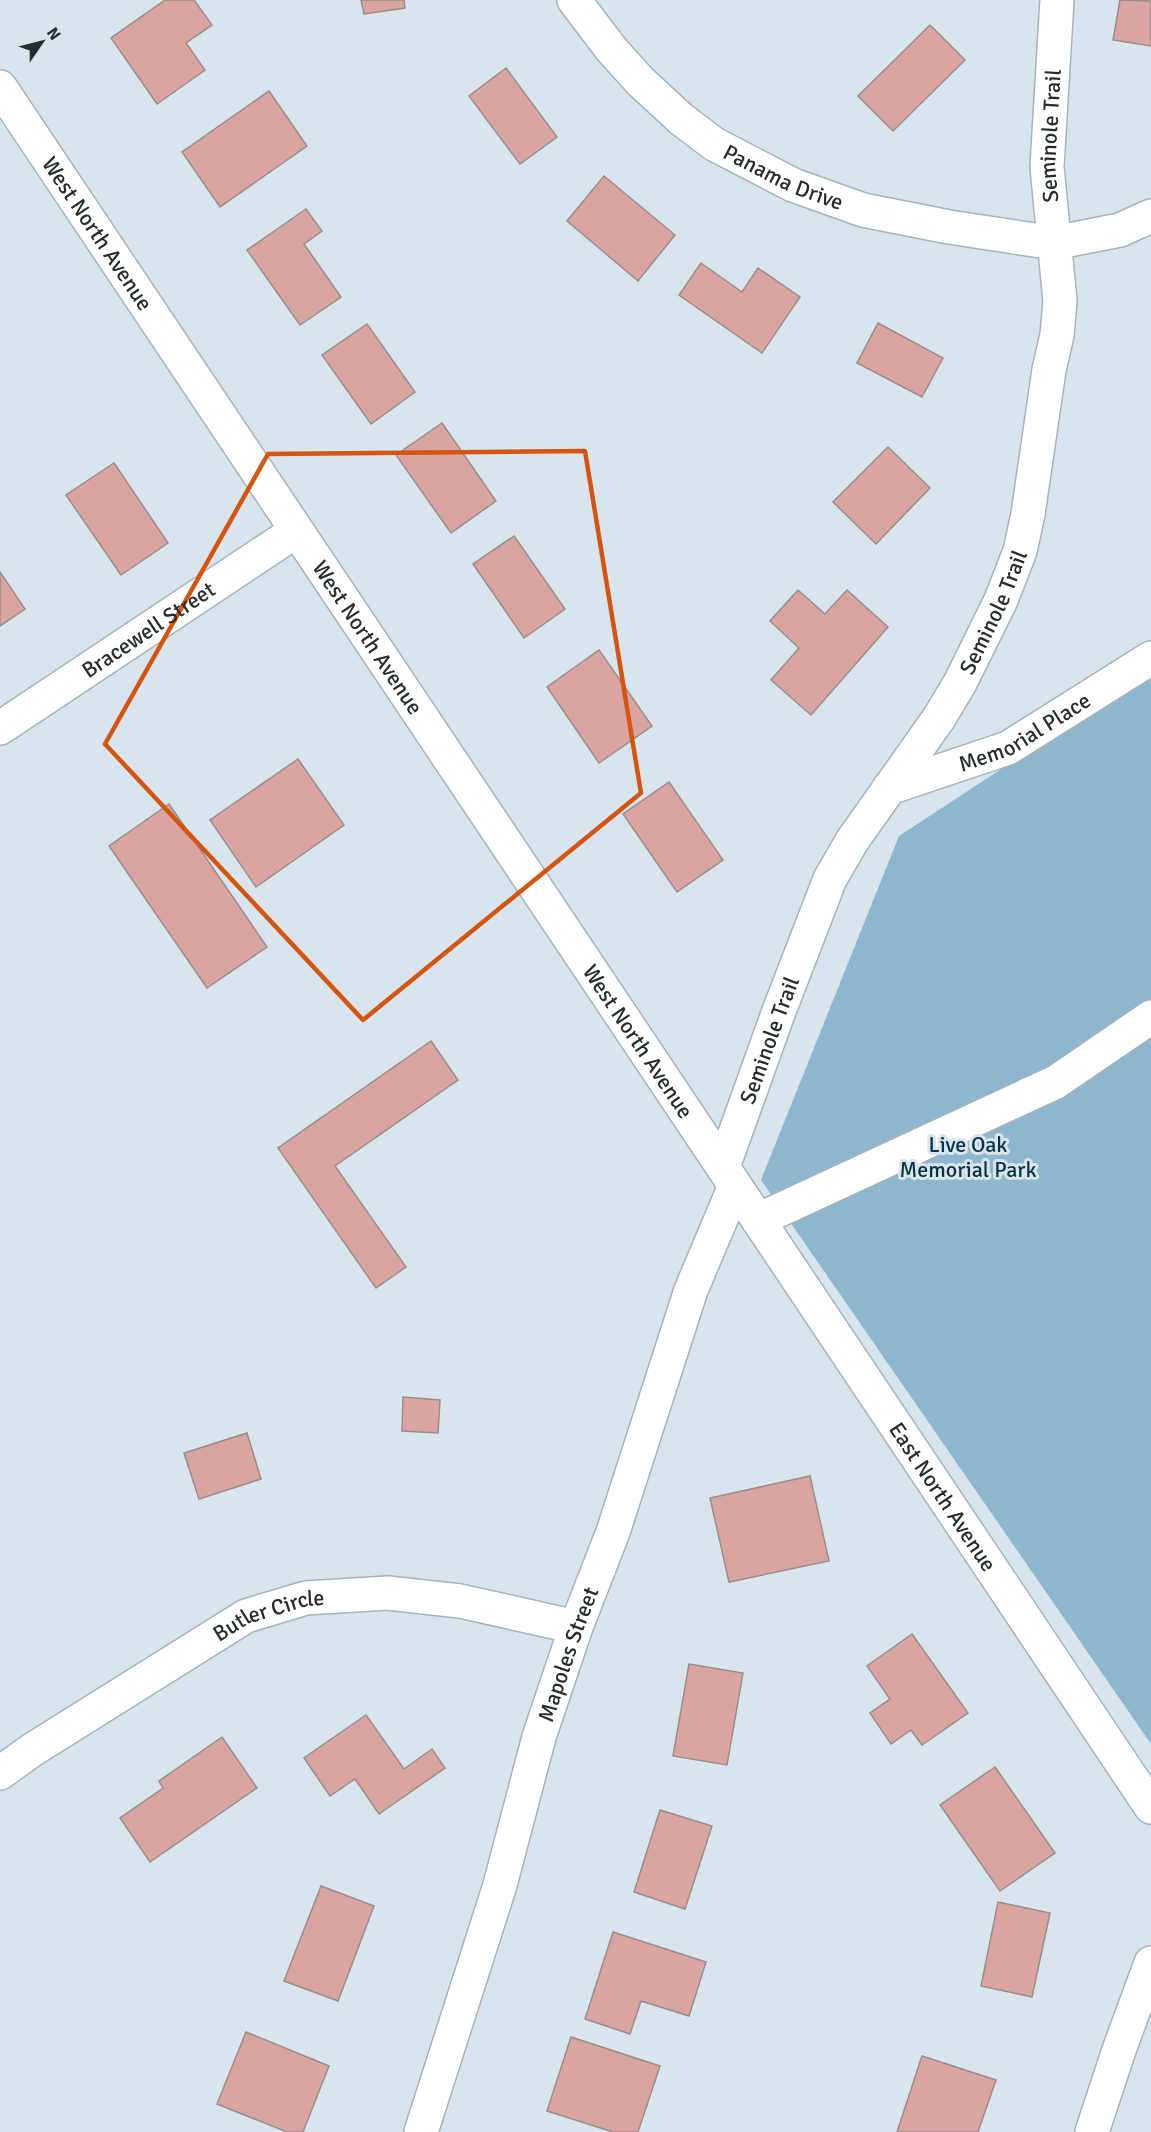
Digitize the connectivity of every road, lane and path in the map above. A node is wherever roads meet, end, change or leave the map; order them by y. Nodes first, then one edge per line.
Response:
1 (574, 0) edge
2 (1057, 0) edge
3 (0, 87) edge
4 (1151, 216) edge
5 (1054, 243) junction
6 (296, 531) junction
7 (1151, 658) edge
8 (0, 728) edge
9 (889, 788) junction
10 (1151, 1017) edge
11 (729, 1177) junction
12 (758, 1220) junction
13 (576, 1627) junction
14 (0, 1773) edge
15 (1151, 1807) edge
16 (1151, 1963) edge
17 (422, 2132) edge
18 (1092, 2132) edge

1 - 5 street, Panama Drive
2 - 5 street, Seminole Trail
3 - 6 street, West North Avenue
4 - 5 street, Panama Drive
5 - 9 street, Seminole Trail
6 - 8 street, Bracewell Street
6 - 11 street, West North Avenue
7 - 9 street, Memorial Place
9 - 11 street, Seminole Trail
10 - 12 street
11 - 12 street, East North Avenue
11 - 13 street, Mapoles Street
12 - 15 street, East North Avenue
13 - 14 street, Butler Circle
13 - 17 street, Mapoles Street
16 - 18 street

